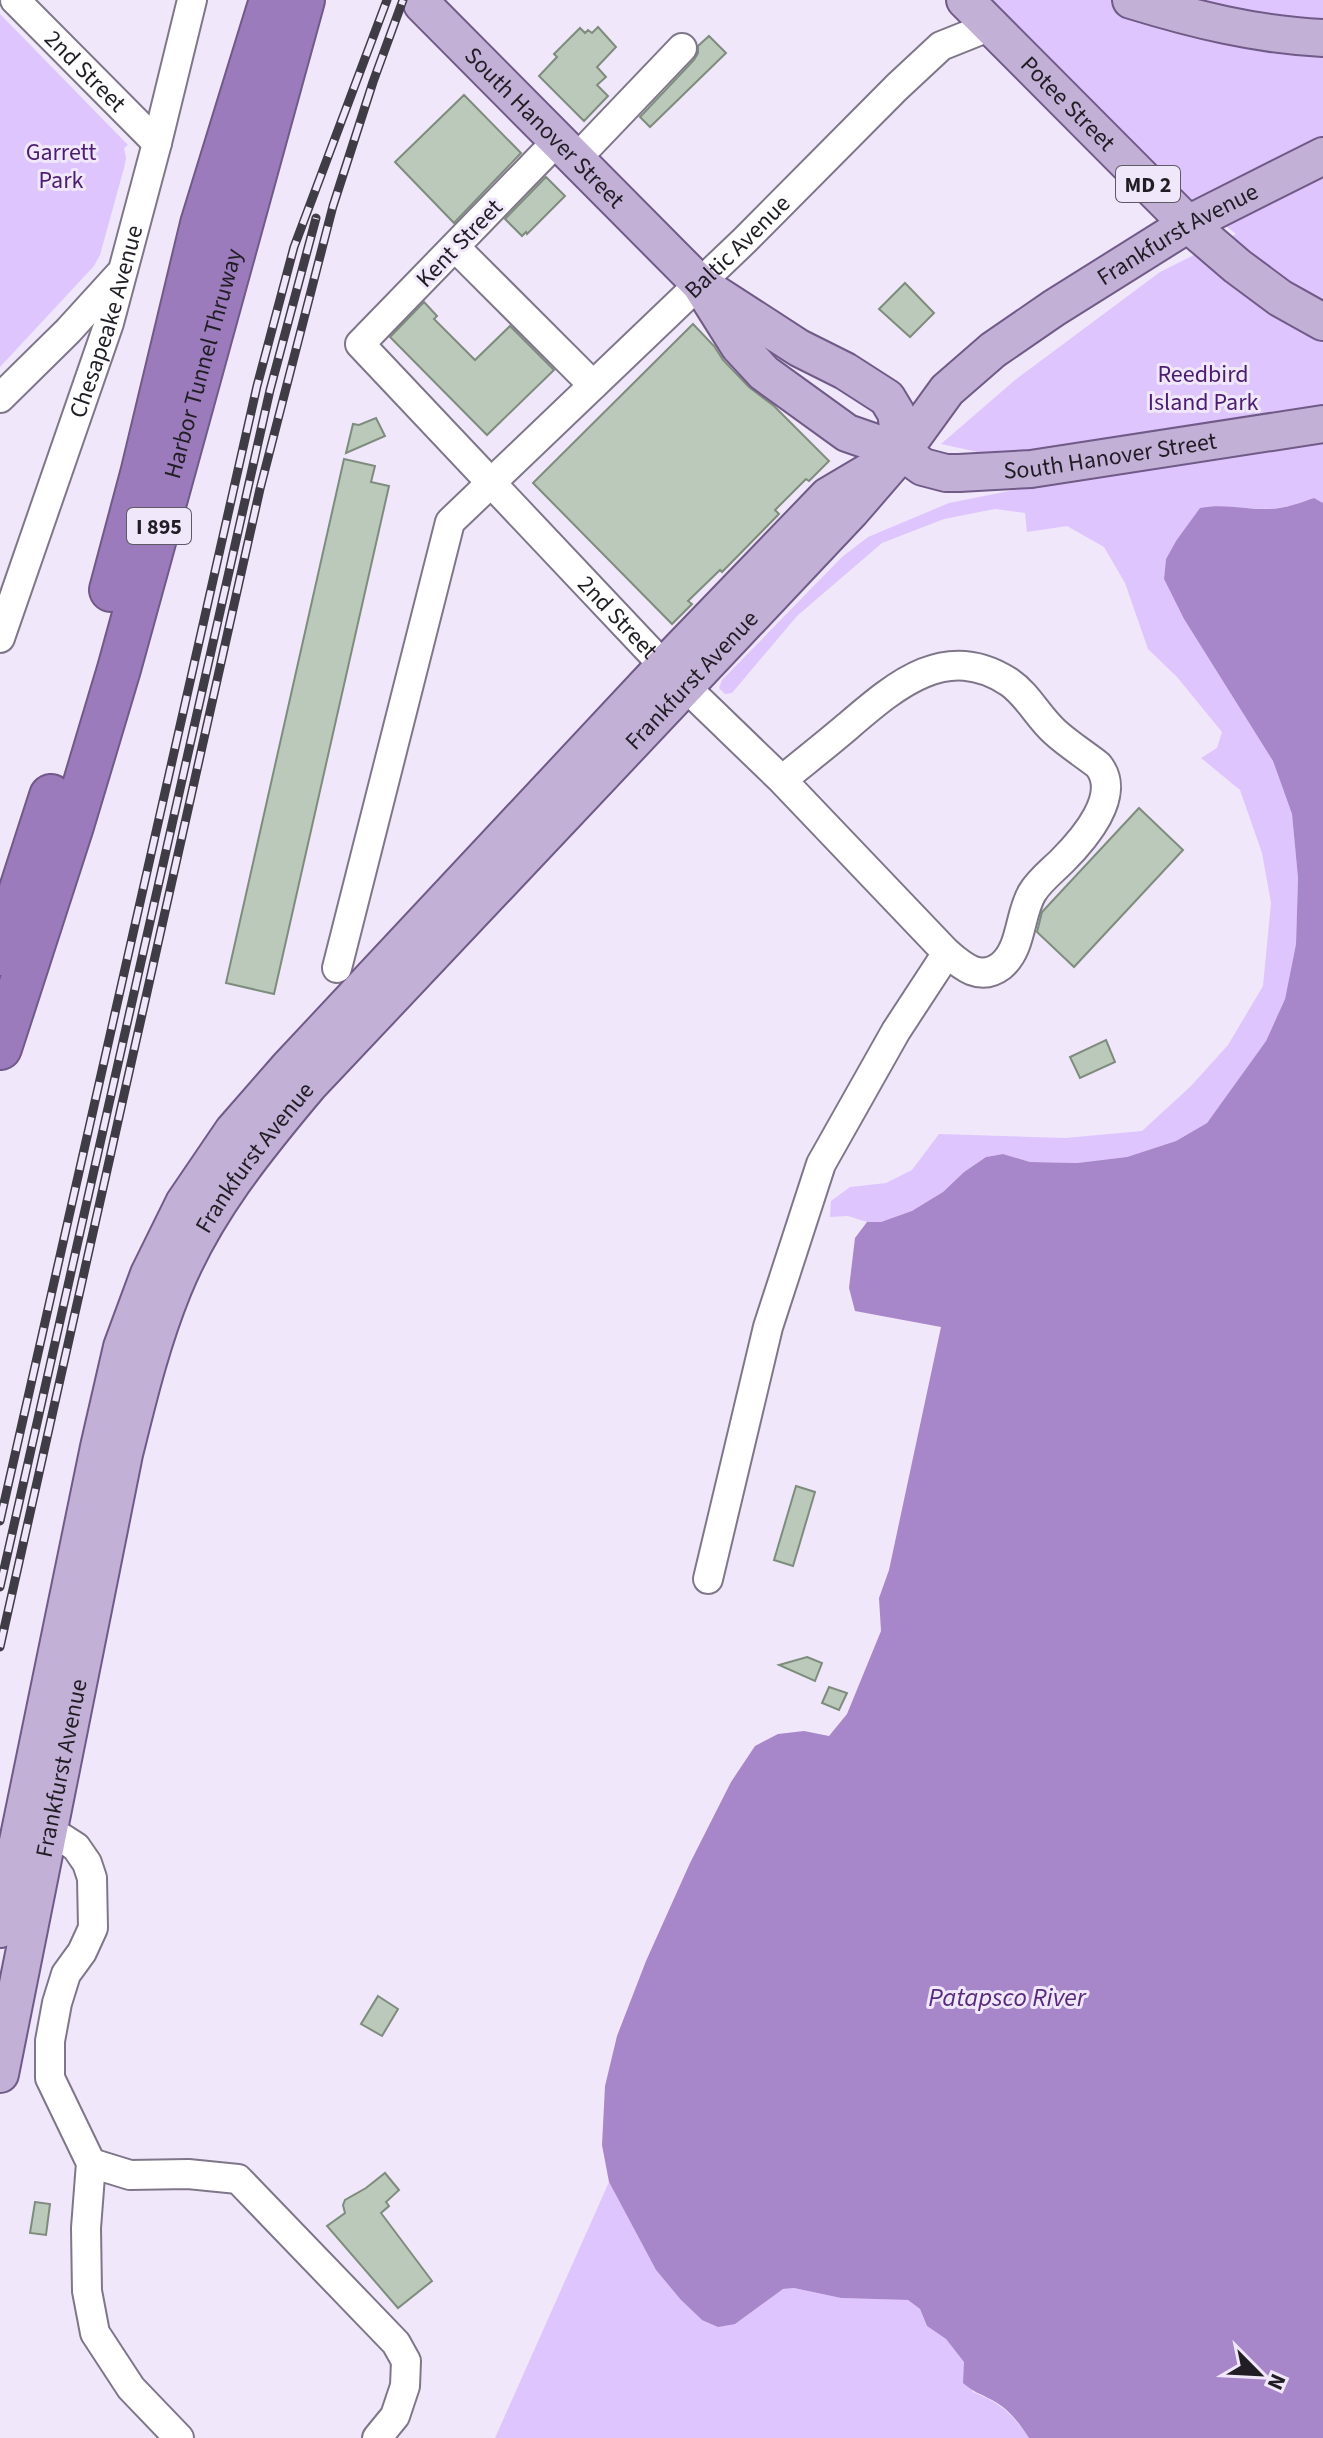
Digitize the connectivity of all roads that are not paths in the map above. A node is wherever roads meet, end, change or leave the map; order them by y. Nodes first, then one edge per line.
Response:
1 (15, 0) edge
2 (192, 0) edge
3 (249, 0) edge
4 (271, 0) edge
5 (303, 0) edge
6 (965, 0) edge
7 (1131, 0) edge
8 (422, 4) dead end
9 (991, 26) junction
10 (1323, 38) edge
11 (682, 48) dead end
12 (157, 143) junction
13 (567, 150) junction
14 (1323, 156) edge
15 (202, 224) junction
16 (1188, 224) junction
17 (455, 247) junction
18 (122, 271) junction
19 (700, 284) junction
20 (1323, 322) edge
21 (792, 343) junction
22 (360, 344) joint
23 (764, 373) junction
24 (593, 385) junction
25 (0, 398) edge
26 (1323, 424) edge
27 (902, 452) junction
28 (491, 483) junction
29 (0, 638) edge
30 (674, 676) junction
31 (782, 780) junction
32 (947, 953) junction
33 (0, 954) edge
34 (337, 968) dead end
35 (0, 1048) edge
36 (708, 1579) dead end
37 (35, 1831) junction
38 (0, 1929) edge
39 (0, 2074) edge
40 (91, 2163) junction
41 (179, 2438) edge
42 (377, 2438) edge

1 - 12 street, 2nd Street
2 - 12 street, Chesapeake Avenue
3 - 15 highway
4 - 15 highway, Harbor Tunnel Thruway / I 895
5 - 35 highway, Harbor Tunnel Thruway / I 895
6 - 9 main road, Potee Street / MD 2
7 - 10 main road
8 - 13 main road, South Hanover Street
9 - 16 main road, Potee Street / MD 2
9 - 19 street, Baltic Avenue
11 - 13 street, Kent Street
12 - 18 street, Chesapeake Avenue
13 - 17 street, Kent Street
13 - 19 main road, South Hanover Street
14 - 16 main road, Frankfurst Avenue
15 - 33 highway, Harbor Tunnel Thruway / I 895
16 - 20 main road, Potee Street / MD 2
16 - 27 main road, Frankfurst Avenue
17 - 22 street, Kent Street
17 - 24 street
18 - 25 street
18 - 29 street, Chesapeake Avenue
19 - 21 main road, South Hanover Street
19 - 23 main road, South Hanover Street
19 - 24 street, Baltic Avenue
21 - 23 main road
21 - 27 main road, South Hanover Street
22 - 28 street, 2nd Street
23 - 27 main road, South Hanover Street
24 - 28 street, Baltic Avenue
26 - 27 main road, South Hanover Street
27 - 30 main road, Frankfurst Avenue
28 - 30 street, 2nd Street
28 - 34 street, Baltic Avenue
30 - 31 street, 2nd Street
30 - 37 main road, Frankfurst Avenue
31 - 32 street, 2nd Street
31 - 32 street, 2nd Street
32 - 36 street
37 - 38 main road, Frankfurst Avenue
37 - 39 main road, Frankfurst Avenue
37 - 40 street
40 - 41 street
40 - 42 street

